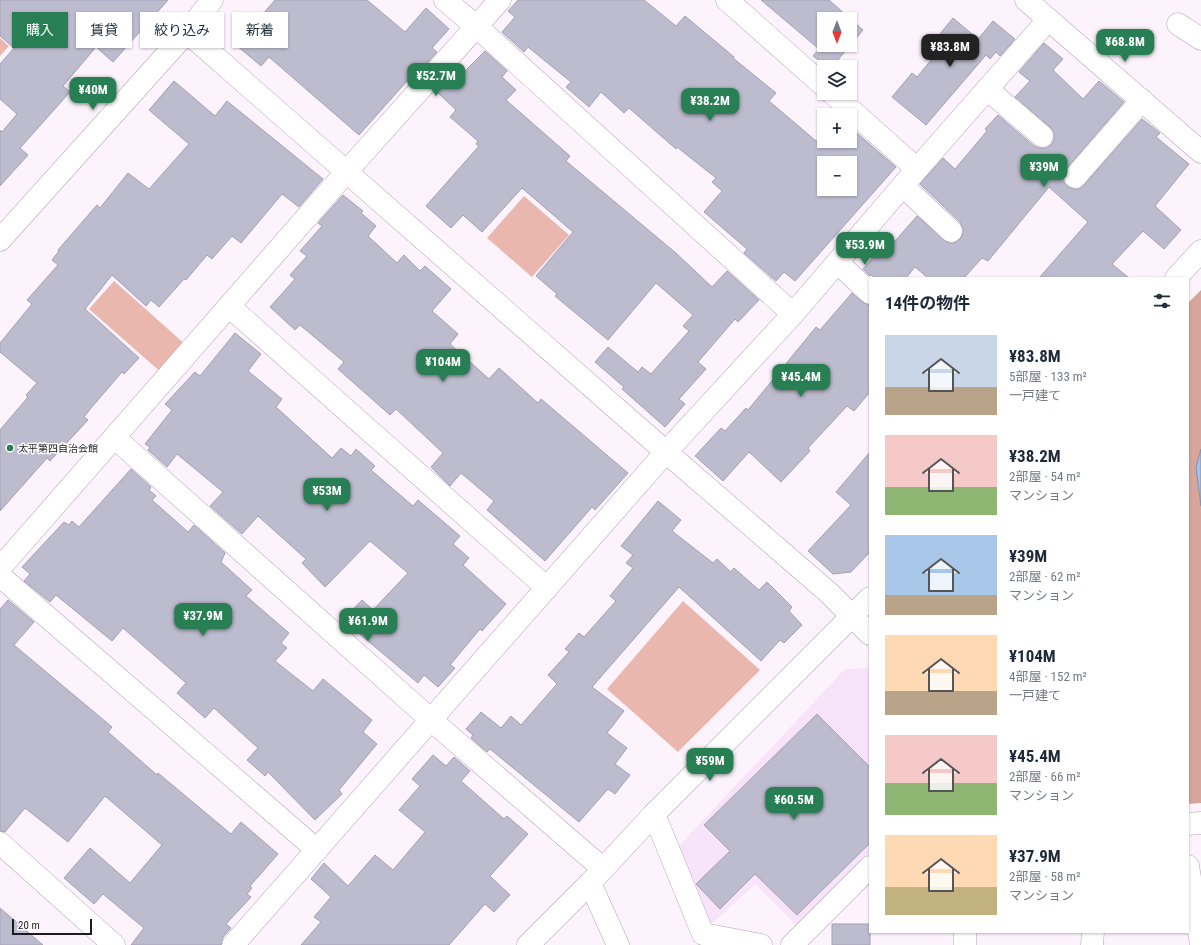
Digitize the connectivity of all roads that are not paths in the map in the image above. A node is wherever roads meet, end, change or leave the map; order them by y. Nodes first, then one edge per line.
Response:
1 (212, 0) edge
2 (445, 0) edge
3 (500, 0) edge
4 (727, 0) edge
5 (1039, 8) edge
6 (203, 12) edge
7 (1178, 24) dead end
8 (476, 26) junction
9 (1201, 39) edge
10 (173, 48) edge
11 (205, 48) edge
12 (817, 80) edge
13 (987, 89) junction
14 (840, 100) edge
15 (1142, 100) junction
16 (1042, 136) dead end
17 (1201, 152) edge
18 (917, 168) junction
19 (347, 171) junction
20 (1075, 177) dead end
21 (903, 186) junction
22 (951, 231) dead end
23 (0, 240) edge
24 (1201, 252) edge
25 (838, 263) junction
26 (1177, 277) edge
27 (869, 292) edge
28 (230, 307) junction
29 (794, 314) junction
30 (115, 438) junction
31 (666, 452) junction
32 (0, 568) edge
33 (0, 576) edge
34 (547, 588) junction
35 (869, 599) edge
36 (853, 616) junction
37 (869, 633) edge
38 (430, 720) junction
39 (654, 814) junction
40 (1201, 823) edge
41 (1189, 824) edge
42 (0, 843) edge
43 (317, 850) junction
44 (869, 868) edge
45 (1189, 872) edge
46 (596, 876) junction
47 (965, 933) edge
48 (1093, 933) edge
49 (1201, 944) edge
50 (114, 945) edge
51 (233, 945) edge
52 (528, 945) edge
53 (618, 945) edge
54 (760, 945) edge
55 (792, 945) edge
56 (965, 945) edge
57 (1092, 945) edge

1 - 6 street
2 - 8 street
3 - 8 street
4 - 12 street
5 - 13 street
5 - 15 street
7 - 9 street
8 - 19 street
8 - 29 street
10 - 23 street
11 - 19 street
13 - 16 street
13 - 18 street
14 - 18 street
15 - 17 street
15 - 20 street
18 - 21 street
19 - 28 street
19 - 31 street
21 - 22 street
21 - 25 street
24 - 26 street
25 - 27 street
25 - 29 street
28 - 30 street
28 - 34 street
29 - 31 street
30 - 32 street
30 - 38 street
31 - 34 street
31 - 36 street
33 - 43 street
34 - 38 street
35 - 36 street
36 - 37 street
36 - 39 street
38 - 43 street
38 - 46 street
39 - 46 street
39 - 54 street
40 - 41 street
42 - 50 street
43 - 51 street
44 - 55 street
45 - 49 street
46 - 52 street
46 - 53 street
47 - 56 street
48 - 57 street

